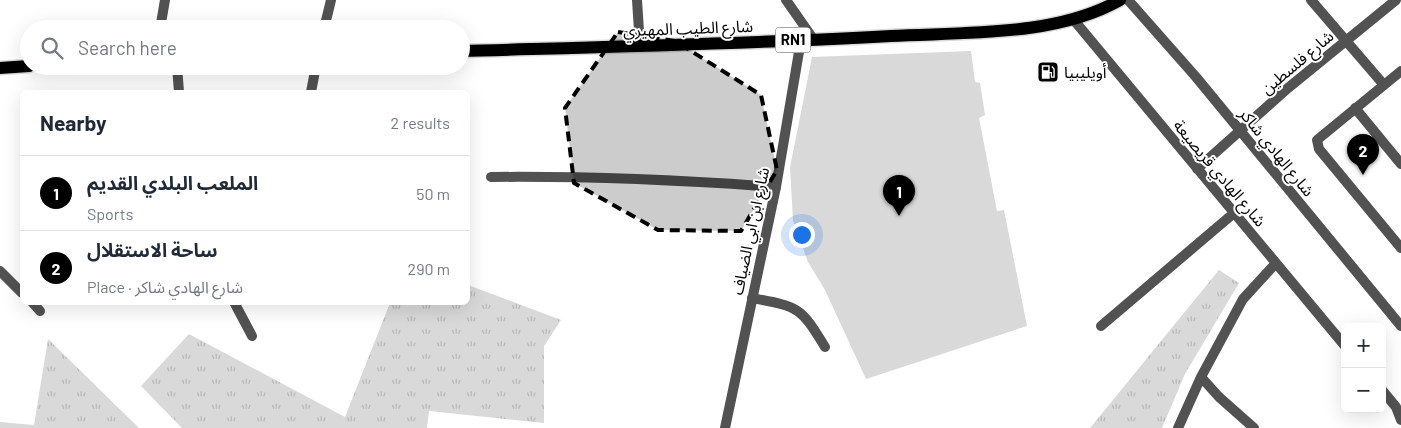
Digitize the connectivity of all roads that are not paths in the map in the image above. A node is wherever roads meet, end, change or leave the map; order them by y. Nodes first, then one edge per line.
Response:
1 (166, 0) edge
2 (331, 0) edge
3 (637, 0) edge
4 (786, 0) edge
5 (1120, 0) edge
6 (1128, 0) edge
7 (1311, 0) edge
8 (1396, 0) edge
9 (1073, 19) junction
10 (162, 20) edge
11 (326, 20) edge
12 (807, 40) junction
13 (1345, 40) junction
14 (640, 46) junction
15 (470, 51) edge
16 (20, 67) edge
17 (0, 68) edge
18 (1401, 71) edge
19 (178, 75) edge
20 (315, 75) edge
21 (1384, 85) junction
22 (179, 90) edge
23 (312, 90) edge
24 (1355, 108) junction
25 (1240, 130) junction
26 (1401, 164) edge
27 (1197, 169) junction
28 (491, 178) dead end
29 (776, 187) junction
30 (1234, 213) junction
31 (1401, 248) edge
32 (1276, 263) junction
33 (0, 271) edge
34 (20, 291) edge
35 (752, 298) junction
36 (35, 305) edge
37 (236, 305) edge
38 (40, 311) dead end
39 (1101, 326) dead end
40 (1401, 326) edge
41 (252, 336) dead end
42 (1341, 341) edge
43 (825, 347) dead end
44 (1201, 377) junction
45 (1386, 395) edge
46 (1401, 414) edge
47 (1401, 420) edge
48 (725, 428) edge
49 (1178, 428) edge
50 (1254, 428) edge

1 - 10 street
2 - 11 street
3 - 14 street
4 - 12 street
5 - 9 main road, شارع الطيب المهيري / RN1
6 - 25 street, شارع الهادي شاكر
7 - 13 street
8 - 13 street, شارع فلسطين
9 - 12 main road, شارع الطيب المهيري / RN1
9 - 27 street, شارع الهادي قريصيعة
12 - 14 main road, شارع الطيب المهيري / RN1
12 - 29 street, شارع ابن ابي الضياف
13 - 21 street
13 - 25 street, شارع فلسطين
14 - 15 main road, شارع الطيب المهيري / RN1
16 - 17 main road
18 - 21 street
19 - 22 street
20 - 23 street
21 - 24 street
24 - 26 street
24 - 31 street
25 - 27 street, شارع فلسطين
25 - 40 street, شارع الهادي شاكر
27 - 30 street, شارع الهادي قريصيعة
28 - 29 street
29 - 35 street, شارع ابن ابي الضياف
30 - 32 street, شارع الهادي قريصيعة
30 - 39 street
32 - 42 street, شارع الهادي قريصيعة
32 - 44 street
33 - 34 street
35 - 43 street
35 - 48 street, شارع ابن ابي الضياف
36 - 38 street
37 - 41 street
44 - 49 street
44 - 50 street
45 - 46 street
46 - 47 street

